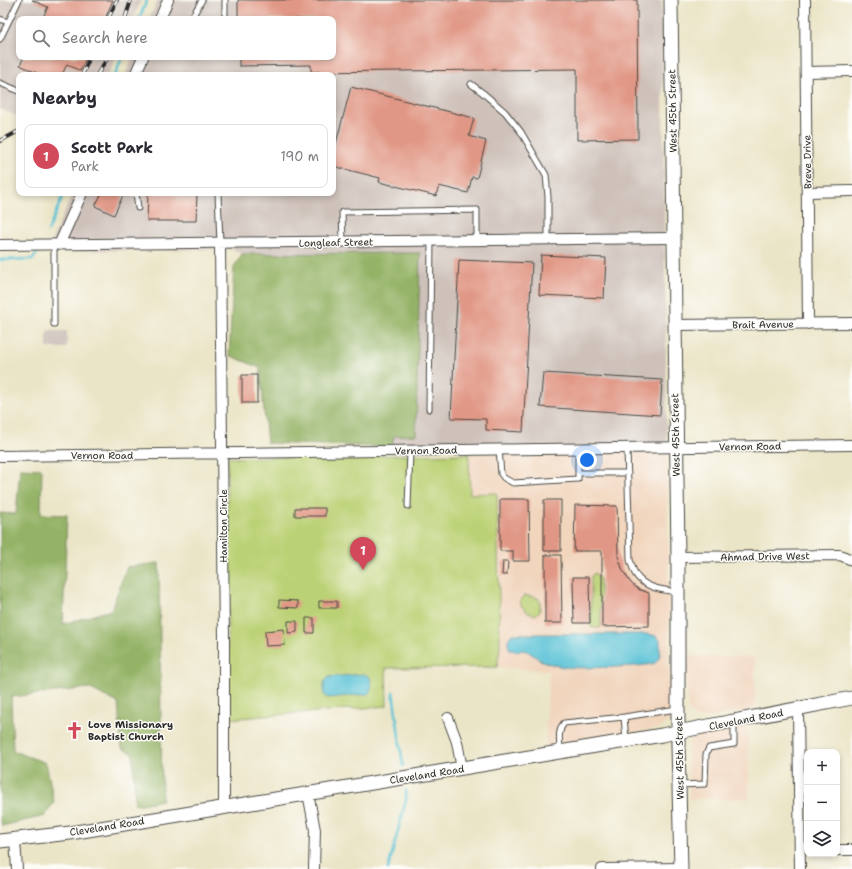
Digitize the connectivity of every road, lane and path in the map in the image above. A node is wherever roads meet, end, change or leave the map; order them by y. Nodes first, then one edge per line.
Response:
1 (19, 0) edge
2 (168, 0) edge
3 (202, 0) edge
4 (225, 0) edge
5 (671, 0) edge
6 (805, 0) edge
7 (161, 16) edge
8 (193, 16) edge
9 (225, 16) edge
10 (0, 19) edge
11 (8, 22) junction
12 (0, 39) edge
13 (142, 60) edge
14 (852, 71) edge
15 (136, 72) edge
16 (806, 72) junction
17 (0, 82) edge
18 (471, 84) dead end
19 (16, 90) edge
20 (852, 191) edge
21 (807, 192) junction
22 (80, 196) edge
23 (136, 196) edge
24 (218, 196) edge
25 (138, 208) dead end
26 (673, 238) junction
27 (477, 240) junction
28 (548, 240) junction
29 (431, 241) junction
30 (343, 242) junction
31 (220, 244) junction
32 (0, 245) edge
33 (56, 245) junction
34 (54, 324) dead end
35 (808, 324) junction
36 (852, 324) edge
37 (674, 325) junction
38 (429, 409) dead end
39 (852, 445) edge
40 (675, 447) junction
41 (578, 448) junction
42 (627, 448) junction
43 (500, 449) junction
44 (410, 451) junction
45 (223, 454) junction
46 (0, 456) edge
47 (578, 473) junction
48 (628, 473) junction
49 (408, 506) dead end
50 (678, 557) junction
51 (852, 560) edge
52 (678, 592) junction
53 (852, 698) edge
54 (678, 708) junction
55 (798, 709) junction
56 (448, 718) dead end
57 (624, 718) junction
58 (734, 721) junction
59 (678, 732) junction
60 (626, 741) junction
61 (561, 752) junction
62 (462, 769) junction
63 (679, 785) junction
64 (308, 793) junction
65 (224, 807) junction
66 (15, 840) junction
67 (0, 841) edge
68 (840, 850) edge
69 (852, 850) edge
70 (803, 851) edge
71 (681, 868) edge
72 (17, 869) edge
73 (314, 869) edge
74 (602, 869) edge
75 (800, 869) edge

1 - 11 lane
2 - 7 street
3 - 8 lane
4 - 9 lane
5 - 26 street, West 45th Street
6 - 16 street, Breve Drive
10 - 11 lane
11 - 12 lane
13 - 15 street
14 - 16 street
16 - 21 street, Breve Drive
17 - 19 lane
18 - 28 lane
20 - 21 street
21 - 35 street, Breve Drive
22 - 33 street
23 - 25 lane
24 - 31 lane
26 - 28 street, Longleaf Street
26 - 37 street, West 45th Street
27 - 28 street, Longleaf Street
27 - 29 street, Longleaf Street
27 - 30 lane
29 - 30 street, Longleaf Street
29 - 38 lane
30 - 31 street, Longleaf Street
31 - 33 street, Longleaf Street
31 - 45 street, Hamilton Circle
32 - 33 street, Longleaf Street
33 - 34 lane
35 - 36 street, Brait Avenue
35 - 37 street, Brait Avenue
37 - 40 street, West 45th Street
39 - 40 street, Vernon Road
40 - 42 street, Vernon Road
40 - 50 street, West 45th Street
41 - 42 street, Vernon Road
41 - 43 street, Vernon Road
41 - 47 lane
42 - 48 lane
43 - 44 street, Vernon Road
43 - 47 lane
44 - 45 street, Vernon Road
44 - 49 lane
45 - 46 street, Vernon Road
45 - 65 street, Hamilton Circle
47 - 48 lane
48 - 52 lane
50 - 51 street, Ahmad Drive West
50 - 52 street, West 45th Street
52 - 54 street, West 45th Street
53 - 55 street, Cleveland Road
54 - 57 lane
54 - 59 street, West 45th Street
55 - 58 street, Cleveland Road
55 - 70 street
56 - 62 street
57 - 60 lane
57 - 61 lane
58 - 59 street, Cleveland Road
58 - 63 lane
59 - 60 street, Cleveland Road
59 - 63 street, West 45th Street
60 - 61 street, Cleveland Road
61 - 62 street, Cleveland Road
62 - 64 street, Cleveland Road
63 - 71 street, West 45th Street
64 - 65 street, Cleveland Road
64 - 73 street
65 - 66 street, Cleveland Road
66 - 67 street, Cleveland Road
66 - 72 street
68 - 69 street
70 - 75 street
71 - 74 street

